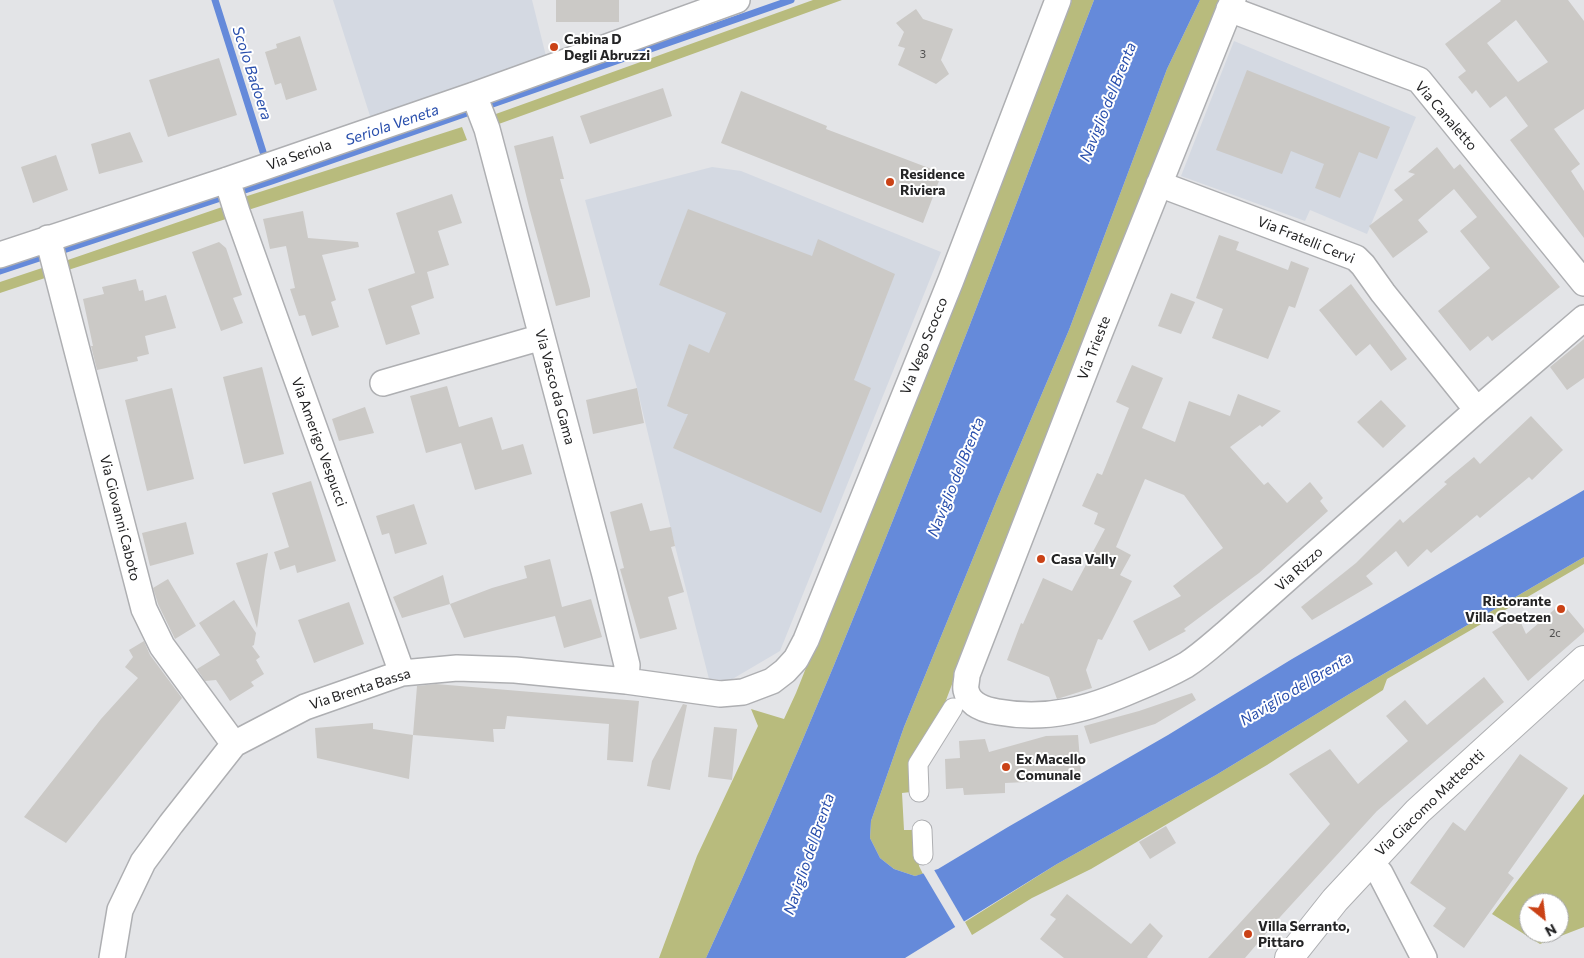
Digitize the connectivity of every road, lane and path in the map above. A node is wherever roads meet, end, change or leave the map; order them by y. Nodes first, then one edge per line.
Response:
1 (1058, 0) edge
2 (722, 3) edge
3 (1231, 5) edge
4 (475, 99) junction
5 (228, 184) junction
6 (1159, 184) junction
7 (51, 251) junction
8 (0, 255) edge
9 (1584, 283) edge
10 (1584, 318) edge
11 (542, 336) junction
12 (383, 383) dead end
13 (1477, 410) junction
14 (1584, 660) edge
15 (402, 673) junction
16 (772, 681) joint
17 (626, 682) junction
18 (961, 703) junction
19 (234, 744) junction
20 (920, 792) dead end
21 (922, 830) dead end
22 (923, 855) dead end
23 (1369, 862) junction
24 (112, 958) edge
25 (1289, 958) edge
26 (1424, 958) edge

1 - 16 street, Via Vego Scocco
2 - 4 street, Via Seriola
3 - 6 street, Via Trieste
3 - 9 street, Via Canaletto
4 - 5 street, Via Seriola
4 - 11 street, Via Vasco da Gama
5 - 7 street, Via Seriola
5 - 15 street, Via Amerigo Vespucci
6 - 13 street, Via Fratelli Cervi
6 - 18 street, Via Trieste
7 - 8 street, Via Seriola
7 - 19 street, Via Giovanni Caboto
10 - 13 street, Via Rizzo
11 - 12 street
11 - 17 street, Via Vasco da Gama
13 - 18 street, Via Rizzo
14 - 23 main road, Via Giacomo Matteotti
15 - 17 street, Via Brenta Bassa
15 - 19 street, Via Brenta Bassa
16 - 17 street, Via Brenta Bassa
18 - 20 street
19 - 24 street, Via Brenta Bassa
21 - 22 street
23 - 25 main road, Via Giacomo Matteotti
23 - 26 street

